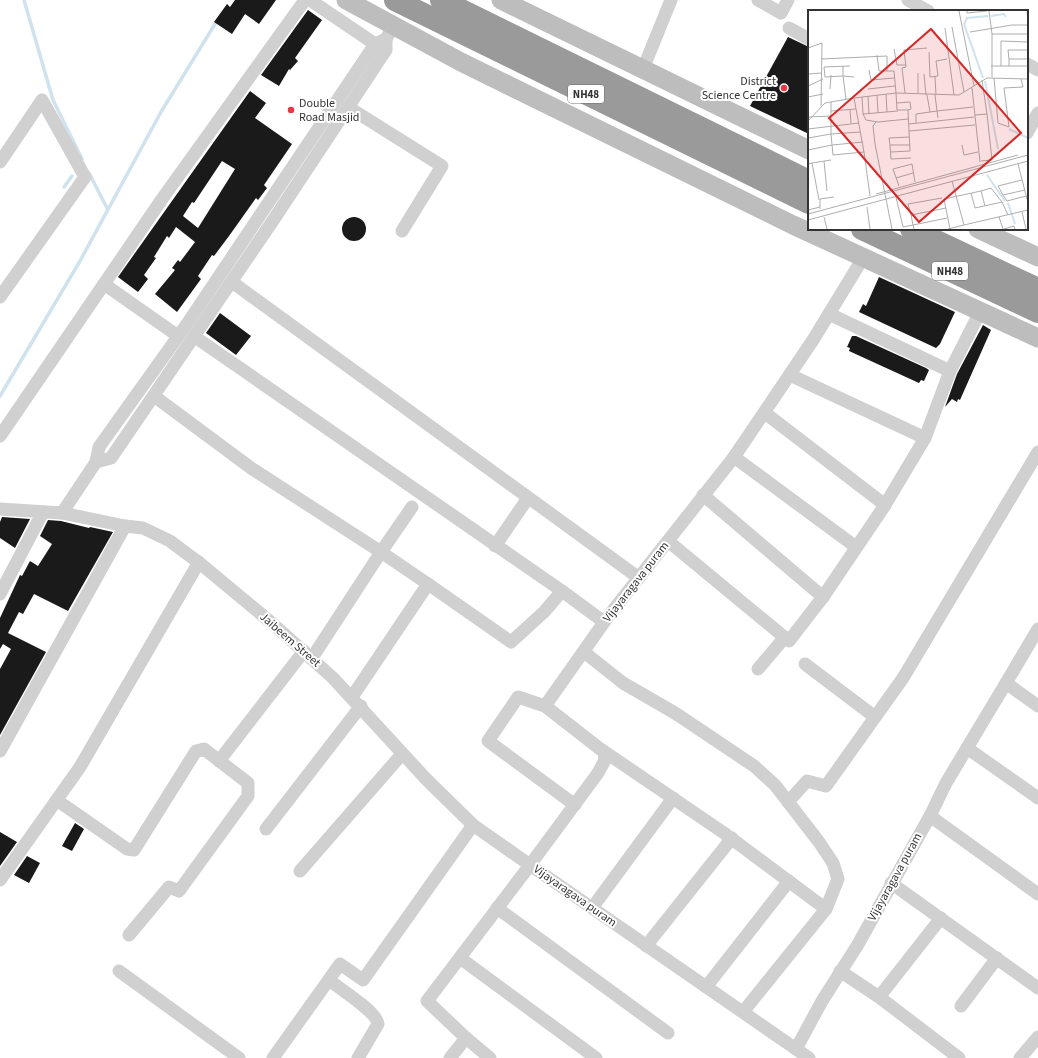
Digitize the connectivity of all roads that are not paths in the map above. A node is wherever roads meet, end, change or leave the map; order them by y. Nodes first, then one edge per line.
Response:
1 (305, 0) edge
2 (310, 0) edge
3 (346, 0) edge
4 (395, 0) edge
5 (440, 0) edge
6 (501, 0) edge
7 (671, 0) edge
8 (758, 0) edge
9 (788, 0) edge
10 (908, 0) edge
11 (926, 10) edge
12 (789, 28) dead end
13 (385, 36) junction
14 (808, 38) edge
15 (1028, 65) edge
16 (643, 69) junction
17 (1038, 70) edge
18 (348, 107) junction
19 (1038, 113) edge
20 (1028, 131) edge
21 (808, 150) edge
22 (0, 162) edge
23 (780, 178) junction
24 (808, 181) edge
25 (808, 202) edge
26 (864, 230) edge
27 (913, 230) edge
28 (980, 230) edge
29 (402, 231) dead end
30 (1038, 257) edge
31 (863, 258) junction
32 (232, 282) junction
33 (104, 284) junction
34 (1038, 289) edge
35 (0, 297) edge
36 (980, 312) junction
37 (1038, 312) edge
38 (829, 314) junction
39 (178, 336) junction
40 (195, 337) junction
41 (1038, 338) edge
42 (950, 371) junction
43 (790, 375) junction
44 (154, 396) junction
45 (765, 413) junction
46 (0, 436) edge
47 (925, 438) junction
48 (1038, 452) edge
49 (734, 457) junction
50 (96, 462) junction
51 (703, 495) junction
52 (528, 498) junction
53 (885, 505) junction
54 (412, 507) dead end
55 (0, 509) edge
56 (43, 512) junction
57 (62, 513) junction
58 (125, 526) junction
59 (668, 541) junction
60 (495, 546) junction
61 (856, 547) junction
62 (380, 552) junction
63 (199, 562) junction
64 (638, 578) junction
65 (428, 584) junction
66 (562, 591) junction
67 (0, 594) edge
68 (823, 597) junction
69 (604, 622) junction
70 (1038, 629) edge
71 (785, 637) junction
72 (584, 652) junction
73 (308, 655) junction
74 (804, 664) dead end
75 (758, 669) dead end
76 (1006, 683) junction
77 (356, 702) junction
78 (545, 706) junction
79 (1038, 706) edge
80 (875, 718) junction
81 (967, 748) junction
82 (602, 750) junction
83 (0, 751) edge
84 (402, 754) junction
85 (219, 760) junction
86 (673, 798) junction
87 (1038, 798) edge
88 (58, 801) junction
89 (788, 802) junction
90 (575, 805) junction
91 (930, 816) junction
92 (473, 825) junction
93 (266, 829) dead end
94 (732, 838) junction
95 (530, 865) junction
96 (300, 871) dead end
97 (0, 880) edge
98 (789, 881) junction
99 (891, 883) junction
100 (1038, 894) edge
101 (497, 908) junction
102 (592, 908) junction
103 (826, 909) junction
104 (941, 918) junction
105 (129, 935) dead end
106 (646, 946) junction
107 (460, 958) junction
108 (996, 958) junction
109 (119, 971) dead end
110 (840, 971) junction
111 (329, 980) junction
112 (706, 987) junction
113 (1038, 988) edge
114 (879, 997) junction
115 (961, 1006) dead end
116 (743, 1012) junction
117 (668, 1033) dead end
118 (1038, 1037) edge
119 (466, 1038) junction
120 (796, 1049) junction
121 (239, 1058) edge
122 (273, 1058) edge
123 (358, 1058) edge
124 (450, 1058) edge
125 (490, 1058) edge
126 (596, 1058) edge
127 (809, 1058) edge
128 (959, 1058) edge
129 (1020, 1058) edge

1 - 33 street
2 - 13 street
3 - 13 main road
4 - 23 highway, NH48
5 - 23 highway, NH48
6 - 16 main road
7 - 16 street
8 - 9 street
10 - 11 street
12 - 14 street
13 - 18 street
13 - 31 main road
13 - 39 street
15 - 17 street
16 - 21 main road
18 - 29 street
18 - 32 street
19 - 20 street
22 - 35 street
23 - 24 highway, NH48
23 - 25 highway, NH48
26 - 37 highway, NH48
27 - 34 highway, NH48
28 - 30 main road
31 - 36 main road
31 - 38 street, Vijayaragava puram
32 - 40 street
32 - 52 street
33 - 39 street
33 - 46 street
36 - 41 main road
36 - 42 street
38 - 42 street
38 - 43 street, Vijayaragava puram
39 - 50 street
40 - 44 street
40 - 60 street
42 - 47 street
43 - 45 street, Vijayaragava puram
43 - 47 street
44 - 50 street
44 - 62 street
45 - 49 street, Vijayaragava puram
45 - 53 street
47 - 53 street
48 - 80 street
49 - 51 street, Vijayaragava puram
49 - 61 street
50 - 57 street
51 - 59 street, Vijayaragava puram
51 - 68 street
52 - 60 street
52 - 64 street
53 - 61 street
54 - 62 street
55 - 56 street, Jaibeem Street
56 - 57 street, Jaibeem Street
56 - 67 street
57 - 58 street, Jaibeem Street
58 - 63 street, Jaibeem Street
58 - 83 street
59 - 64 street, Vijayaragava puram
59 - 71 street
60 - 66 street
61 - 68 street
62 - 65 street
62 - 73 street
63 - 73 street, Jaibeem Street
63 - 88 street
64 - 69 street, Vijayaragava puram
65 - 66 street
65 - 77 street
66 - 69 street
68 - 71 street
69 - 72 street, Vijayaragava puram
70 - 76 street, Vijayaragava puram
71 - 75 street
72 - 78 street, Vijayaragava puram
72 - 89 street
73 - 77 street, Jaibeem Street
73 - 85 street
74 - 80 street
76 - 79 street
76 - 81 street, Vijayaragava puram
77 - 84 street, Jaibeem Street
77 - 93 street
78 - 82 street
78 - 90 street
80 - 89 street
81 - 87 street
81 - 91 street, Vijayaragava puram
82 - 86 street
82 - 90 street, Vijayaragava puram
84 - 92 street, Jaibeem Street
84 - 96 street
85 - 88 street
85 - 105 street
86 - 94 street
86 - 102 street
88 - 97 street
89 - 103 street
90 - 95 street, Vijayaragava puram
91 - 99 street, Vijayaragava puram
91 - 100 street
92 - 95 street, Jaibeem Street
92 - 111 street
94 - 98 street
94 - 106 street
95 - 101 street
95 - 102 street, Vijayaragava puram
98 - 103 street
98 - 112 street
99 - 104 street
99 - 110 street, Vijayaragava puram
101 - 107 street
101 - 117 street
102 - 106 street, Vijayaragava puram
103 - 116 street
104 - 108 street
104 - 114 street
106 - 112 street, Vijayaragava puram
107 - 119 street
107 - 126 street
108 - 113 street
108 - 115 street
109 - 121 street
110 - 114 street
110 - 120 street, Vijayaragava puram
111 - 122 street
111 - 123 street
112 - 116 street, Vijayaragava puram
114 - 128 street
116 - 120 street, Vijayaragava puram
118 - 129 street
119 - 124 street
119 - 125 street
120 - 127 street

